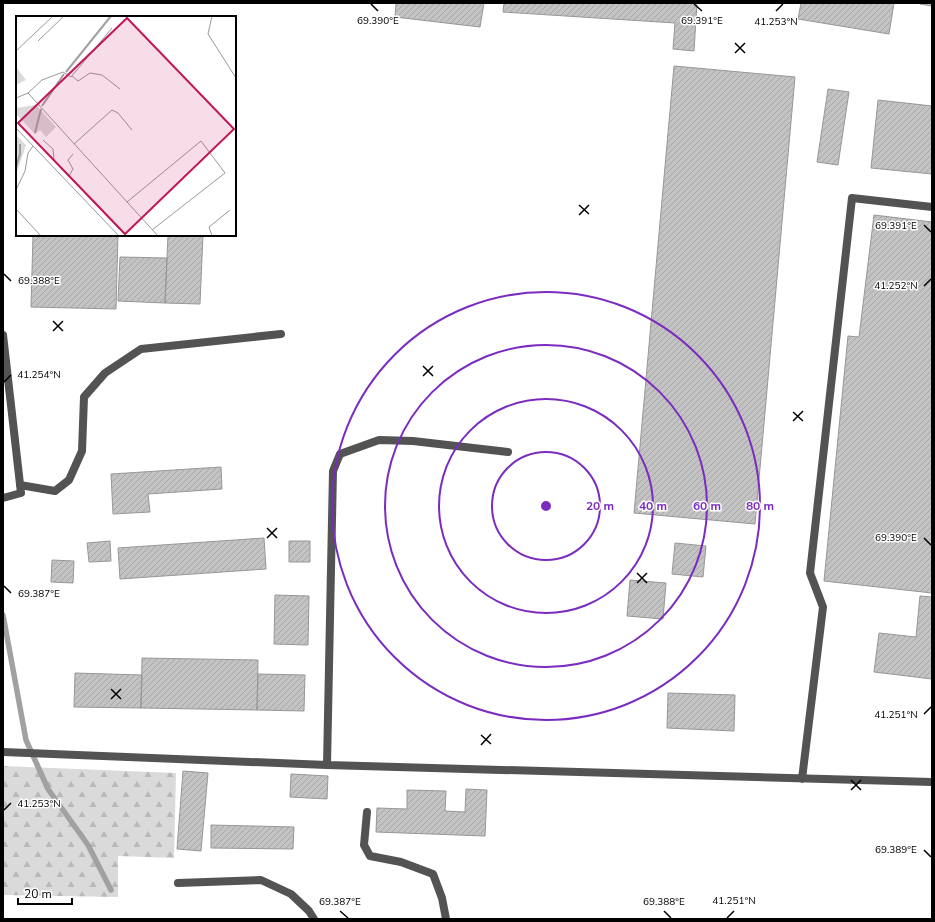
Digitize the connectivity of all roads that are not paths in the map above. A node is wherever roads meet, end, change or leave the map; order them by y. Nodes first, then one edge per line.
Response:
1 (932, 207) edge
2 (281, 334) dead end
3 (3, 335) edge
4 (508, 452) dead end
5 (20, 485) junction
6 (3, 498) edge
7 (3, 752) edge
8 (327, 765) junction
9 (802, 779) junction
10 (932, 782) edge
11 (367, 812) dead end
12 (178, 883) dead end
13 (314, 919) edge
14 (446, 919) edge

1 - 9 lane
2 - 5 lane
3 - 5 lane
4 - 8 lane
5 - 6 lane
7 - 8 lane
8 - 9 lane
9 - 10 lane
11 - 14 lane
12 - 13 lane

